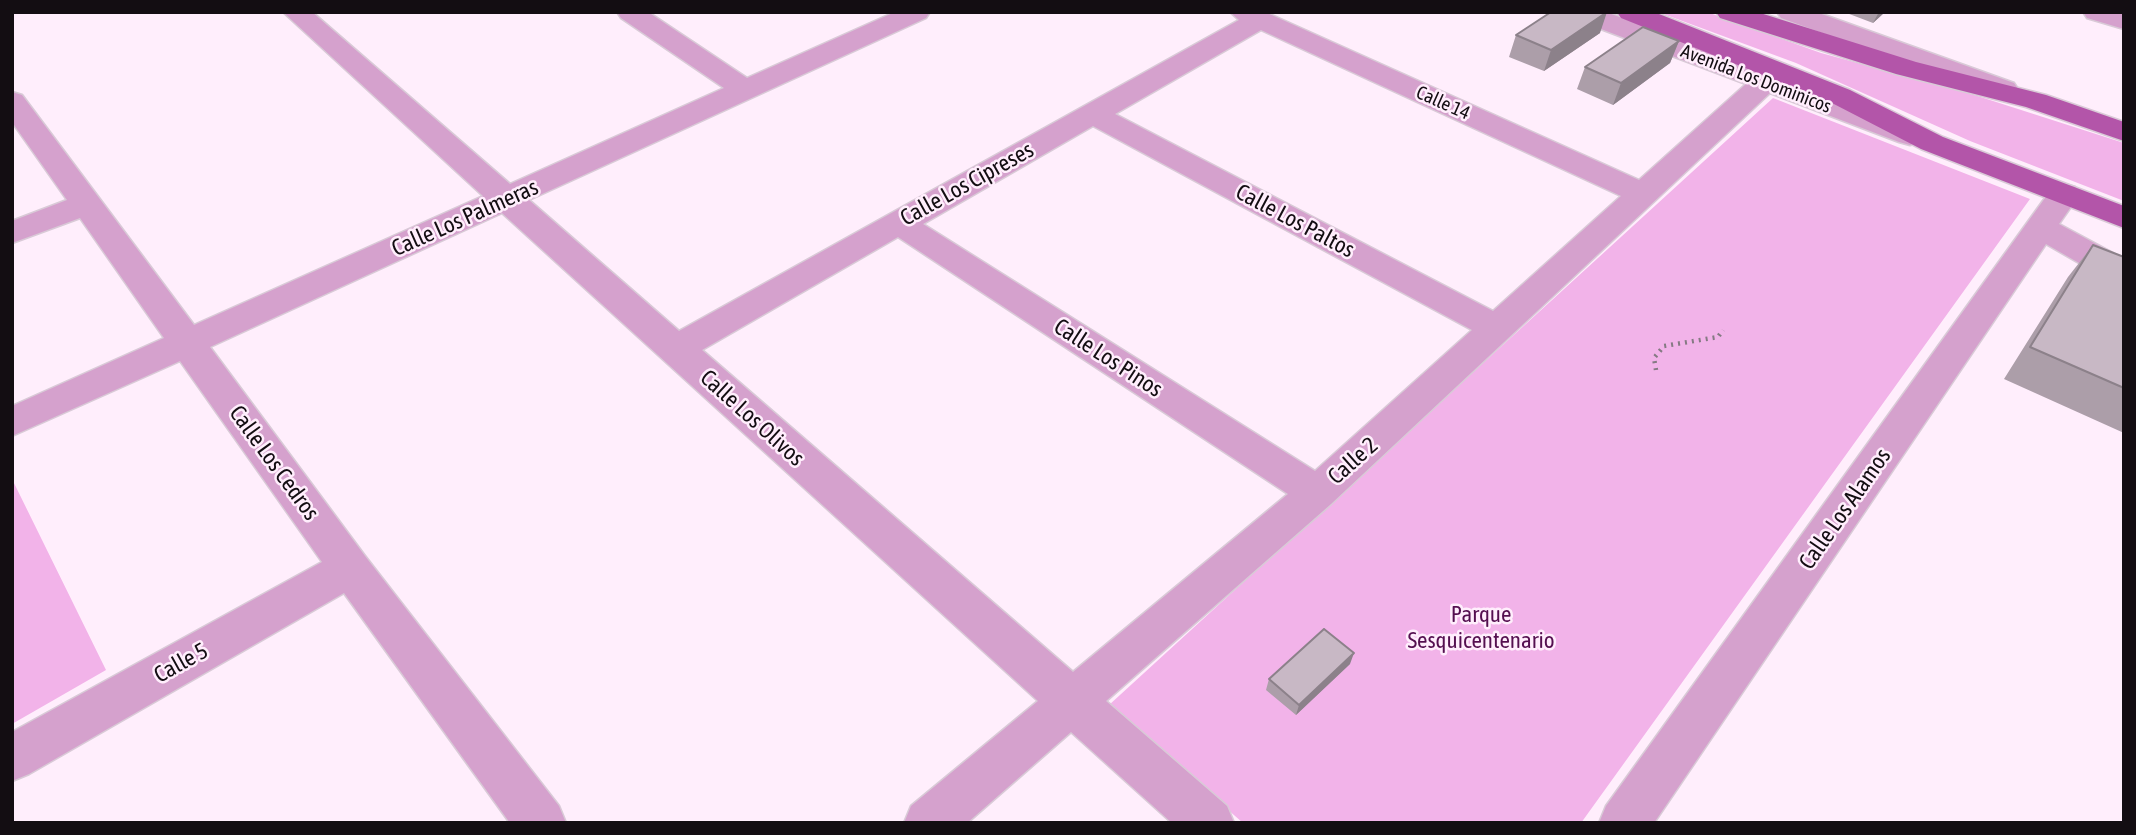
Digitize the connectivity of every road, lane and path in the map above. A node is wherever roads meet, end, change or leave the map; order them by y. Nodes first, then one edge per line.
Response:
1 (296, 12) edge
2 (630, 12) edge
3 (917, 12) edge
4 (1581, 12) edge
5 (1630, 12) edge
6 (1729, 12) edge
7 (1790, 12) edge
8 (2096, 12) edge
9 (1251, 16) edge
10 (2124, 21) edge
11 (1764, 83) junction
12 (745, 90) junction
13 (12, 101) edge
14 (2036, 101) junction
15 (1093, 114) junction
16 (2124, 132) edge
17 (1932, 144) junction
18 (1643, 194) junction
19 (2064, 194) junction
20 (507, 199) junction
21 (87, 204) junction
22 (2124, 218) edge
23 (899, 223) junction
24 (2041, 228) junction
25 (12, 233) edge
26 (2124, 274) edge
27 (1498, 329) junction
28 (1723, 330) dead end
29 (187, 343) junction
30 (675, 349) junction
31 (1656, 370) dead end
32 (12, 422) edge
33 (1317, 494) junction
34 (350, 568) junction
35 (1072, 704) junction
36 (12, 758) edge
37 (541, 823) edge
38 (929, 823) edge
39 (1209, 823) edge
40 (1625, 823) edge

1 - 20 street, Calle Los Olivos
2 - 12 street
3 - 12 street, Calle Los Palmeras
4 - 11 street, Avenida Los Dominicos
5 - 17 main road, Avenida Los Dominicos
6 - 14 main road
7 - 14 street
8 - 10 street
9 - 15 street, Calle Los Cipreses
9 - 18 street, Calle 14
11 - 17 street, Avenida Los Dominicos
11 - 18 street, Calle 2
12 - 20 street, Calle Los Palmeras
13 - 21 street, Calle Los Cedros
14 - 16 main road
15 - 23 street, Calle Los Cipreses
15 - 27 street, Calle Los Paltos
17 - 19 main road, Avenida Los Dominicos
18 - 27 street, Calle 2
19 - 22 main road, Avenida Los Dominicos
19 - 24 street, Calle Los Alamos
20 - 29 street, Calle Los Palmeras
20 - 30 street, Calle Los Olivos
21 - 25 street
21 - 29 street, Calle Los Cedros
23 - 30 street, Calle Los Cipreses
23 - 33 street, Calle Los Pinos
24 - 26 street
24 - 40 street, Calle Los Alamos
27 - 33 street, Calle 2
28 - 31 path
29 - 32 street, Calle Los Palmeras
29 - 34 street, Calle Los Cedros
30 - 35 street, Calle Los Olivos
33 - 35 street, Calle 2
34 - 36 street, Calle 5
34 - 37 street, Calle Los Cedros
35 - 38 street, Calle 2
35 - 39 street, Calle Los Olivos

